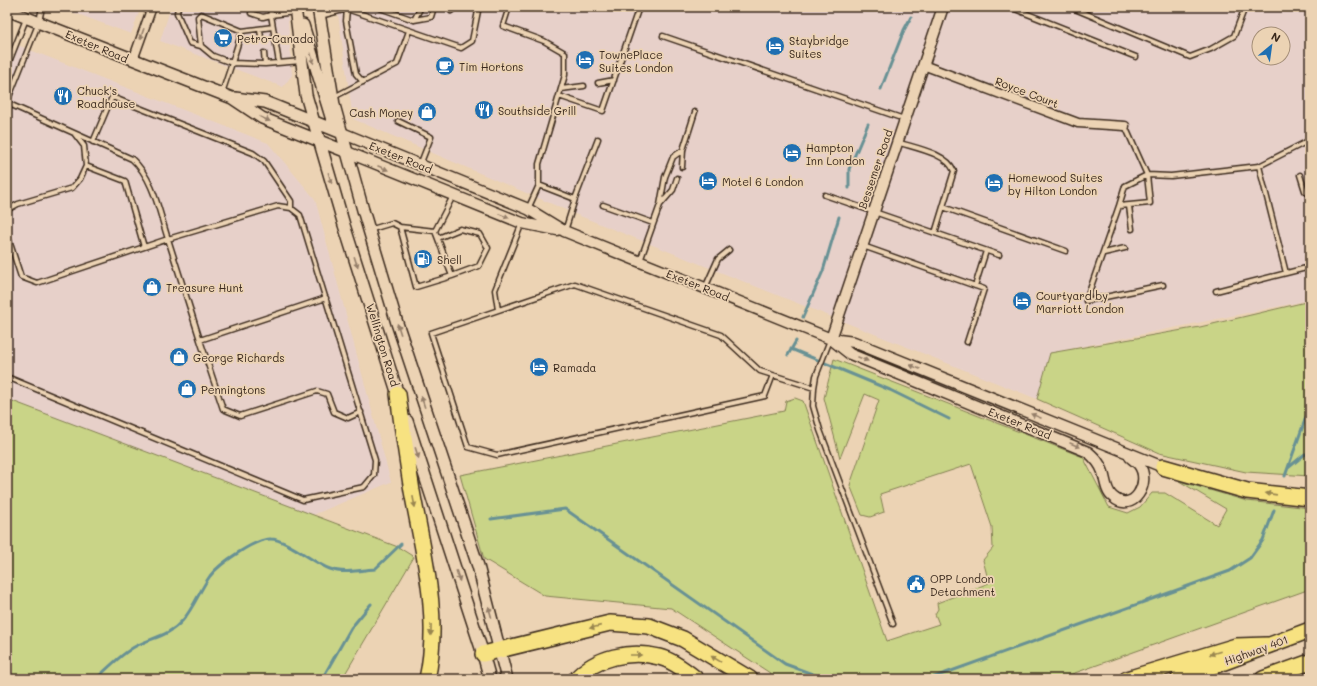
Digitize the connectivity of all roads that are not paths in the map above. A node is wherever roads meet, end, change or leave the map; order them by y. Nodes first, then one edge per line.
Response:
1 (42, 7) edge
2 (152, 7) edge
3 (178, 7) edge
4 (270, 7) edge
5 (377, 7) edge
6 (421, 7) edge
7 (434, 7) edge
8 (456, 7) edge
9 (471, 7) edge
10 (509, 7) edge
11 (639, 7) edge
12 (943, 7) edge
13 (1010, 7) edge
14 (1070, 7) edge
15 (1245, 7) edge
16 (296, 8) edge
17 (347, 9) junction
18 (7, 10) edge
19 (451, 11) dead end
20 (319, 12) edge
21 (252, 13) dead end
22 (271, 15) junction
23 (27, 17) junction
24 (414, 20) junction
25 (40, 22) junction
26 (273, 27) junction
27 (260, 30) junction
28 (242, 31) junction
29 (410, 31) junction
30 (663, 36) dead end
31 (261, 37) dead end
32 (201, 46) junction
33 (264, 53) dead end
34 (1136, 58) dead end
35 (133, 60) junction
36 (302, 61) junction
37 (232, 63) junction
38 (279, 63) junction
39 (265, 64) junction
40 (923, 65) junction
41 (7, 67) edge
42 (614, 80) junction
43 (363, 82) junction
44 (598, 84) dead end
45 (584, 86) dead end
46 (561, 89) junction
47 (221, 94) junction
48 (559, 96) junction
49 (333, 97) junction
50 (232, 98) junction
51 (7, 102) edge
52 (695, 112) dead end
53 (905, 119) junction
54 (398, 120) dead end
55 (314, 121) junction
56 (1125, 126) joint
57 (339, 132) junction
58 (74, 133) junction
59 (598, 139) dead end
60 (319, 140) junction
61 (1310, 140) edge
62 (93, 142) junction
63 (897, 142) junction
64 (683, 150) junction
65 (347, 152) junction
66 (420, 165) junction
67 (86, 166) junction
68 (1259, 166) junction
69 (682, 167) dead end
70 (1147, 175) junction
71 (1300, 175) dead end
72 (677, 178) dead end
73 (539, 185) junction
74 (825, 194) dead end
75 (1310, 195) edge
76 (453, 196) junction
77 (574, 199) junction
78 (604, 204) dead end
79 (660, 205) junction
80 (1119, 206) junction
81 (1129, 206) junction
82 (944, 207) junction
83 (291, 208) junction
84 (528, 209) junction
85 (7, 210) edge
86 (872, 212) junction
87 (522, 223) junction
88 (653, 223) junction
89 (400, 227) junction
90 (1132, 229) dead end
91 (369, 230) junction
92 (435, 231) junction
93 (564, 232) junction
94 (935, 233) junction
95 (7, 234) edge
96 (438, 238) junction
97 (168, 239) junction
98 (861, 246) junction
99 (144, 247) junction
100 (1125, 248) dead end
101 (729, 250) dead end
102 (986, 251) junction
103 (1066, 251) dead end
104 (1104, 252) junction
105 (999, 256) dead end
106 (639, 261) junction
107 (1310, 267) edge
108 (1286, 273) junction
109 (452, 276) junction
110 (1163, 285) dead end
111 (975, 286) junction
112 (705, 288) junction
113 (1216, 291) dead end
114 (326, 298) junction
115 (498, 310) junction
116 (831, 339) junction
117 (200, 340) junction
118 (968, 342) dead end
119 (773, 375) junction
120 (7, 378) edge
121 (814, 388) junction
122 (398, 394) junction
123 (361, 412) junction
124 (1125, 452) junction
125 (1163, 467) joint
126 (1310, 498) edge
127 (893, 624) dead end
128 (1310, 630) edge
129 (1267, 645) junction
130 (500, 650) junction
131 (483, 654) junction
132 (1310, 662) edge
133 (427, 679) edge
134 (490, 679) edge
135 (507, 679) edge
136 (576, 679) edge
137 (696, 679) edge
138 (750, 679) edge
139 (1126, 679) edge
140 (1179, 679) edge
141 (1263, 679) edge

1 - 25 lane
2 -> 35 street
3 - 32 lane
4 - 22 lane
5 - 24 lane
6 - 24 lane
7 - 24 lane
8 - 19 lane
9 - 29 lane
10 - 46 lane
11 - 42 lane
12 - 40 street, Bessemer Road
13 - 34 lane
14 - 15 lane
16 - 22 lane
16 - 36 main road, Wellington Road
16 -> 57 main road
17 - 20 lane
17 - 29 lane
17 - 43 lane
18 - 23 main road, Exeter Road
20 - 49 main road, Wellington Road
21 - 22 lane
22 - 26 lane
23 - 25 main road, Exeter Road
23 - 41 lane
25 - 35 main road, Exeter Road
25 - 51 lane
26 - 27 lane
26 - 38 lane
27 - 28 lane
27 - 31 lane
28 - 32 lane
28 - 37 lane
29 - 43 lane
30 - 53 lane
32 - 37 lane
33 - 39 lane
35 - 47 main road, Exeter Road
36 - 38 lane
36 - 55 main road, Wellington Road
37 - 39 lane
37 - 47 lane
38 - 39 lane
40 - 53 street, Bessemer Road
40 - 56 street, Royce Court
42 - 44 lane
42 - 48 lane
43 - 49 lane
45 - 46 lane
46 - 48 lane
47 - 50 main road, Exeter Road
48 - 73 lane
49 - 57 main road, Wellington Road
50 - 55 main road, Exeter Road
50 -> 60 main road, Exeter Road
51 - 58 lane
52 - 64 lane
53 - 63 street, Bessemer Road
54 - 66 lane
55 - 57 main road, Exeter Road
55 - 60 main road, Wellington Road
56 - 70 lane
57 - 65 main road, Wellington Road
57 - 66 street, Exeter Road
58 - 62 lane
58 - 67 lane
59 - 77 lane
60 - 65 main road, Exeter Road
60 -> 122 main road, Wellington Road
61 - 68 lane
62 - 83 lane
62 - 97 lane
63 - 82 lane
63 - 86 street, Bessemer Road
64 - 69 lane
64 - 79 lane
65 -> 76 street, Exeter Road
65 - 91 main road, Wellington Road
66 - 84 street, Exeter Road
67 - 85 lane
67 - 99 lane
68 - 70 lane
68 - 108 lane
70 - 80 lane
70 - 81 lane
71 - 75 lane
72 - 79 lane
73 - 77 lane
73 - 84 lane
74 - 86 lane
76 -> 87 street, Exeter Road
76 - 92 lane
77 - 93 lane
78 - 88 lane
79 - 88 lane
80 - 81 lane
80 - 104 lane
81 - 90 lane
82 - 94 lane
82 - 103 lane
83 - 97 lane
83 - 114 lane
84 - 93 street, Exeter Road
86 - 94 lane
86 - 98 street, Bessemer Road
87 - 93 street, Exeter Road
87 - 115 lane
88 - 106 lane
89 - 91 lane
89 - 92 lane
89 - 109 lane
130 -> 91 main road, Wellington Road
92 - 96 lane
93 - 106 street, Exeter Road
94 - 102 lane
95 - 99 lane
96 - 109 lane
96 - 109 lane
97 - 99 lane
97 - 117 lane
98 - 111 lane
98 - 116 street, Bessemer Road
100 - 104 lane
101 - 112 lane
102 - 105 lane
102 - 111 lane
104 - 110 lane
106 - 112 street, Exeter Road
107 - 108 lane
108 - 113 lane
111 - 118 lane
112 - 116 street, Exeter Road
114 - 117 lane
114 - 123 lane
115 - 119 lane
115 - 119 lane
116 - 121 lane
124 -> 116 street, Exeter Road
116 -> 124 street, Exeter Road
117 - 123 lane
119 - 121 lane
120 - 123 lane
121 - 127 lane
122 -> 131 main road, Wellington Road
122 -> 133 highway
124 - 125 street, Exeter Road
126 -> 125 highway
128 - 129 highway, Highway 401
129 -> 139 highway
129 - 140 highway, Highway 401
130 - 131 highway
130 - 135 main road, Wellington Road
138 -> 130 highway
131 - 134 main road, Wellington Road
132 - 141 highway
136 -> 137 highway

